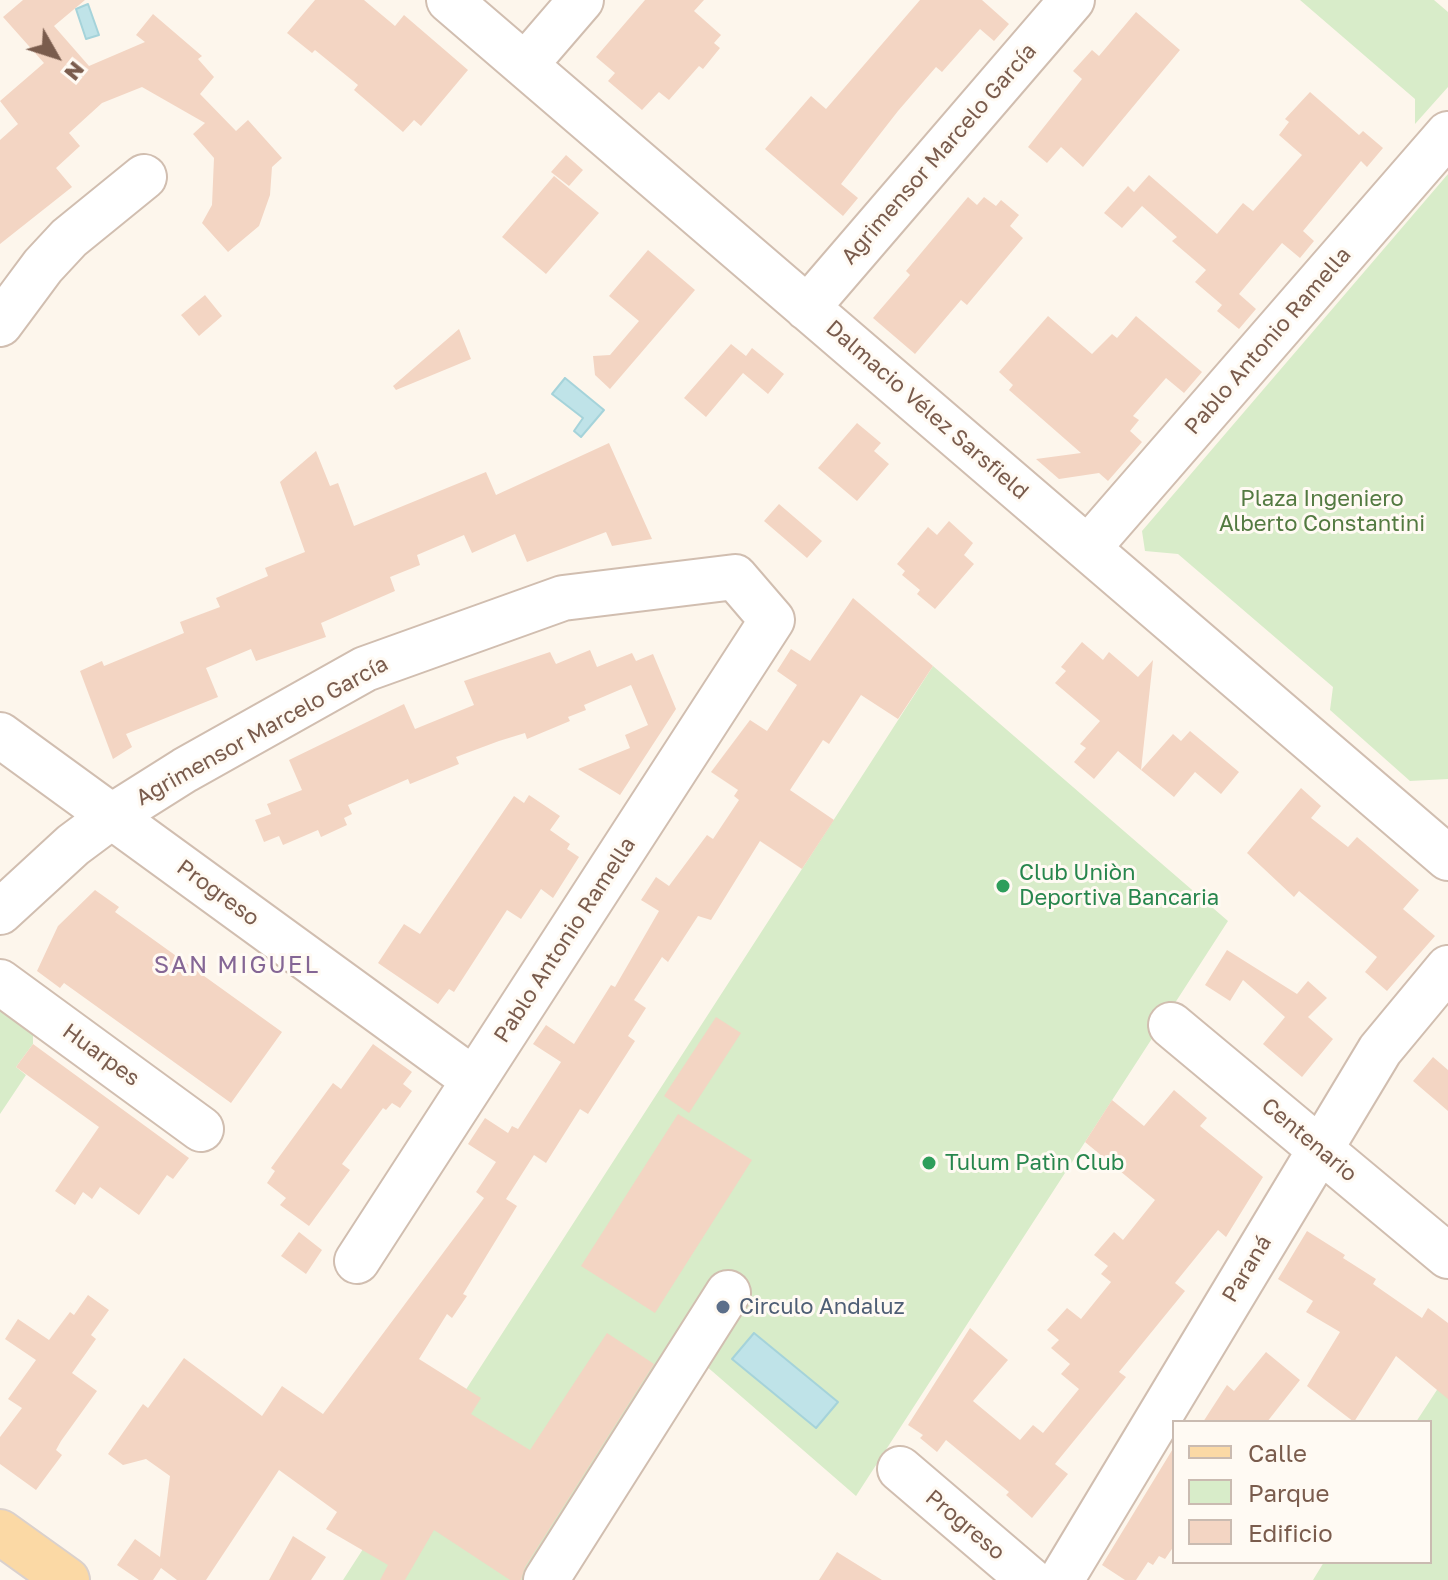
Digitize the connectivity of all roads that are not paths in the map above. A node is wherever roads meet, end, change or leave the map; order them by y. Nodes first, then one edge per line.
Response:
1 (449, 0) edge
2 (581, 0) edge
3 (1072, 0) edge
4 (525, 65) junction
5 (1448, 134) edge
6 (144, 177) dead end
7 (807, 308) junction
8 (0, 324) edge
9 (1088, 548) junction
10 (772, 620) joint
11 (0, 735) edge
12 (112, 816) junction
13 (1448, 818) edge
14 (1405, 820) junction
15 (1448, 858) edge
16 (0, 912) edge
17 (1448, 968) edge
18 (0, 982) edge
19 (1171, 1025) dead end
20 (474, 1080) junction
21 (201, 1129) dead end
22 (1320, 1149) junction
23 (1448, 1256) edge
24 (357, 1261) dead end
25 (728, 1293) dead end
26 (900, 1469) dead end
27 (0, 1532) edge
28 (67, 1580) edge
29 (546, 1580) edge
30 (1030, 1580) edge
31 (1061, 1580) edge

1 - 4 street, Dalmacio Vélez Sarsfield
2 - 4 street
3 - 7 street, Agrimensor Marcelo García
4 - 7 street, Dalmacio Vélez Sarsfield
5 - 9 street, Pablo Antonio Ramella
6 - 8 street
7 - 9 street, Dalmacio Vélez Sarsfield
9 - 14 street, Dalmacio Vélez Sarsfield
10 - 12 street, Agrimensor Marcelo García
10 - 20 street, Pablo Antonio Ramella
11 - 12 street, Progreso
12 - 16 street, Agrimensor Marcelo García
12 - 20 street, Progreso
13 - 14 street
14 - 15 street, Dalmacio Vélez Sarsfield
17 - 22 street, Paraná
18 - 21 street, Huarpes
19 - 22 street, Centenario
20 - 24 street, Pablo Antonio Ramella
22 - 23 street, Centenario
22 - 31 street, Paraná
25 - 29 street
26 - 30 street, Progreso
27 - 28 main road

